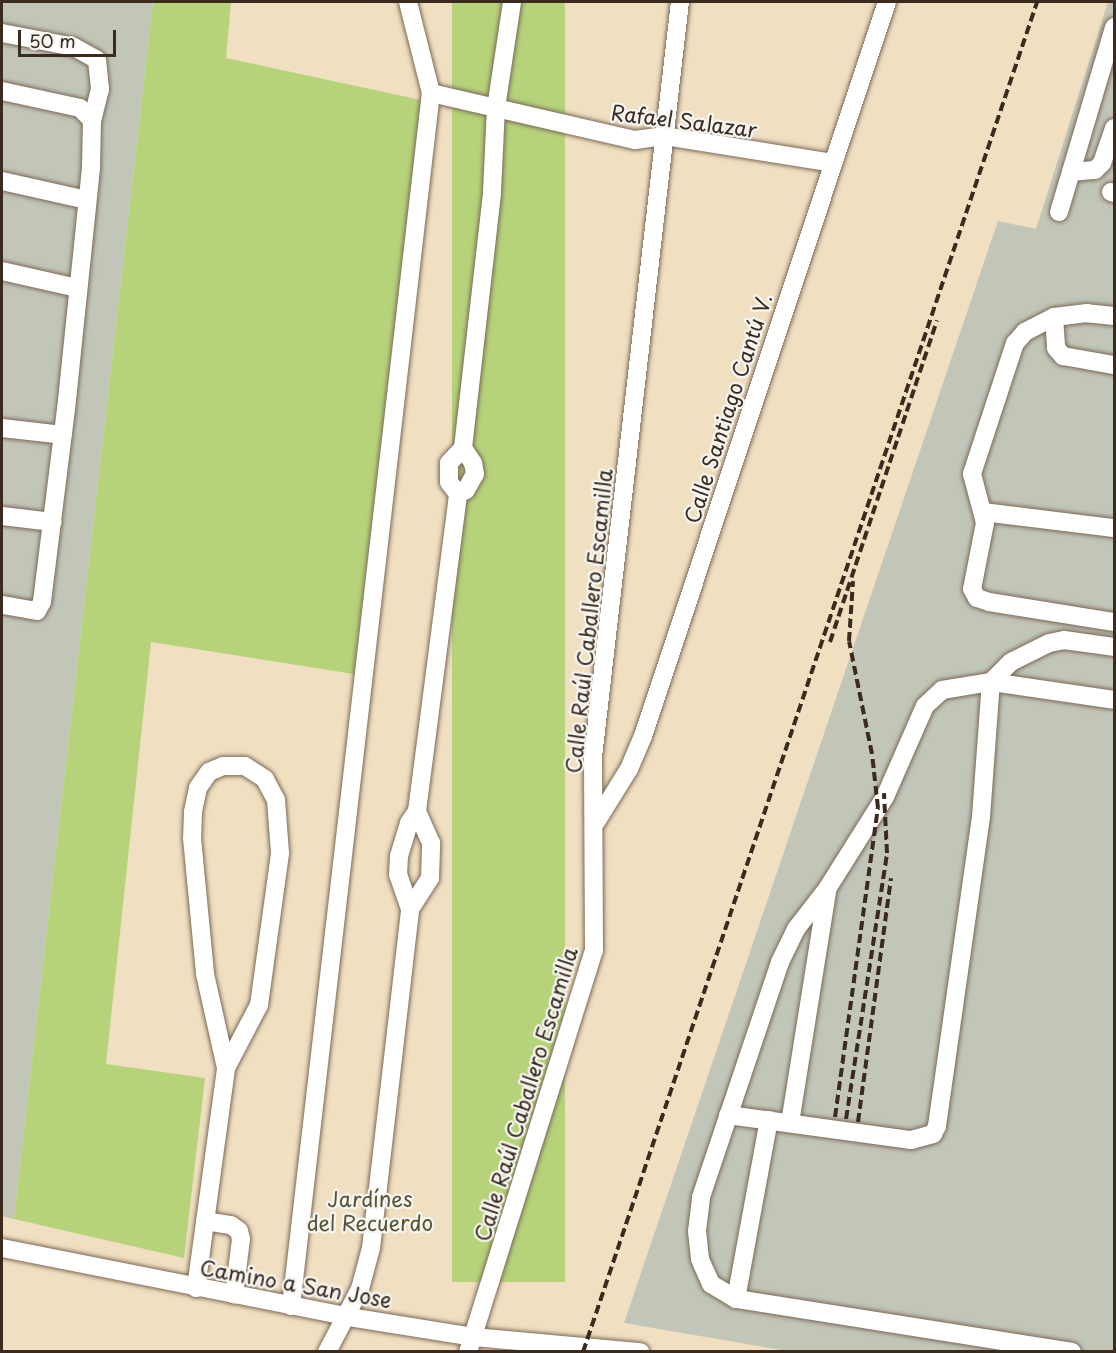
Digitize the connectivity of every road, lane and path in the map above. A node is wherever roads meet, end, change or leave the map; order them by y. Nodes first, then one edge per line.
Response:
1 (408, 2) edge
2 (512, 2) edge
3 (680, 2) edge
4 (887, 2) edge
5 (1114, 27) edge
6 (2, 33) edge
7 (2, 91) edge
8 (431, 93) junction
9 (496, 108) junction
10 (92, 120) junction
11 (1114, 128) edge
12 (665, 136) junction
13 (833, 163) junction
14 (1071, 172) junction
15 (2, 181) edge
16 (87, 200) junction
17 (1059, 212) dead end
18 (2, 271) edge
19 (77, 288) junction
20 (1114, 316) edge
21 (1054, 317) junction
22 (1114, 365) edge
23 (2, 428) edge
24 (63, 435) junction
25 (463, 448) junction
26 (458, 495) junction
27 (983, 512) junction
28 (2, 516) edge
29 (52, 522) junction
30 (1114, 528) edge
31 (2, 605) edge
32 (1114, 622) edge
33 (1114, 647) edge
34 (991, 682) junction
35 (1114, 700) edge
36 (417, 811) junction
37 (596, 822) junction
38 (827, 889) junction
39 (410, 909) junction
40 (226, 1068) junction
41 (728, 1115) junction
42 (769, 1120) junction
43 (790, 1123) junction
44 (205, 1221) junction
45 (2, 1248) edge
46 (196, 1288) junction
47 (234, 1295) junction
48 (736, 1299) junction
49 (291, 1305) junction
50 (349, 1317) junction
51 (471, 1344) edge
52 (327, 1352) edge
53 (640, 1352) edge
54 (1072, 1352) edge

1 - 8 street
2 - 9 street
3 - 12 street, Calle Raúl Caballero Escamilla
4 - 13 street, Calle Santiago Cantú V.
5 - 14 street
6 - 10 street
7 - 10 street
8 - 9 street, Rafael Salazar
8 - 49 street
9 - 12 street, Rafael Salazar
9 - 25 street
10 - 16 street
11 - 14 street
12 - 13 street, Rafael Salazar
12 - 37 street, Calle Raúl Caballero Escamilla
13 - 37 street, Calle Santiago Cantú V.
14 - 17 street
15 - 16 street
16 - 19 street
18 - 19 street
19 - 24 street
20 - 21 street
21 - 22 street
21 - 27 street
23 - 24 street
24 - 29 street
25 - 26 street
25 - 26 street
26 - 36 street
27 - 30 street
27 - 32 street
28 - 29 street
29 - 31 street
33 - 34 street
34 - 35 street
34 - 38 street
34 - 43 street
36 - 39 street
36 - 39 street
37 - 51 street, Calle Raúl Caballero Escamilla
38 - 41 street
38 - 43 street
39 - 50 street
40 - 40 street
40 - 44 street
41 - 42 street
41 - 48 street
42 - 43 street
42 - 48 street
44 - 46 street
44 - 47 street
45 - 46 street, Camino a San Jose
46 - 47 street, Camino a San Jose
47 - 49 street, Camino a San Jose
48 - 54 street
49 - 50 street, Camino a San Jose
50 - 51 street, Camino a San Jose
50 - 52 street
51 - 53 street, Camino a San Jose

